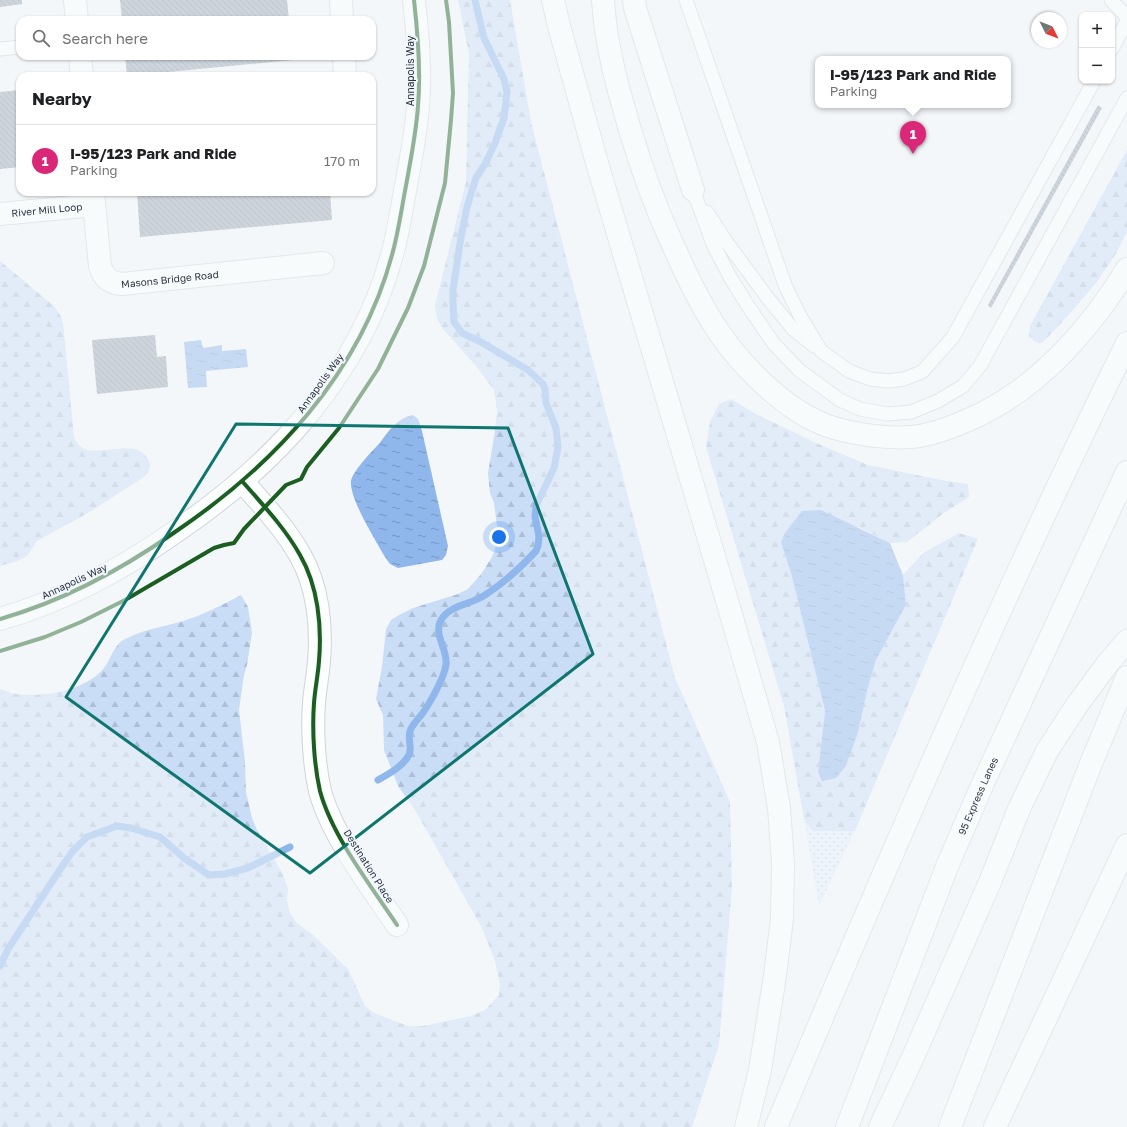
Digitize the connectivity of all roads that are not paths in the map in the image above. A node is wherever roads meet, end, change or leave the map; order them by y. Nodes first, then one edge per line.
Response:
1 (75, 0) edge
2 (341, 0) edge
3 (414, 0) edge
4 (553, 0) edge
5 (603, 0) edge
6 (634, 0) edge
7 (686, 0) edge
8 (1111, 0) edge
9 (77, 16) edge
10 (342, 16) edge
11 (1127, 17) edge
12 (1127, 22) edge
13 (16, 47) edge
14 (1113, 48) edge
15 (0, 49) edge
16 (80, 60) edge
17 (344, 60) edge
18 (82, 72) edge
19 (345, 72) edge
20 (1092, 84) edge
21 (1127, 98) edge
22 (694, 190) junction
23 (94, 198) edge
24 (0, 214) edge
25 (323, 264) dead end
26 (1127, 269) edge
27 (1127, 343) edge
28 (821, 351) junction
29 (1127, 472) edge
30 (242, 481) junction
31 (0, 619) edge
32 (1127, 641) edge
33 (1127, 677) edge
34 (1127, 845) edge
35 (397, 925) dead end
36 (746, 1127) edge
37 (776, 1127) edge
38 (847, 1127) edge
39 (880, 1127) edge
40 (950, 1127) edge
41 (995, 1127) edge

1 - 9 main road
2 - 10 main road
3 - 30 main road, Annapolis Way
4 - 36 main road
5 - 26 main road
6 - 22 main road
7 - 28 lane
8 - 11 lane
12 - 14 lane
13 - 15 lane
16 - 18 main road
17 - 19 main road
20 - 28 lane
21 - 22 lane
22 - 28 lane
23 - 24 main road, River Mill Loop
23 - 25 main road, Masons Bridge Road
27 - 37 main road
29 - 38 main road, 95 Express Lanes
30 - 31 main road, Annapolis Way
30 - 35 main road, Destination Place
32 - 39 main road
33 - 40 main road
34 - 41 main road

